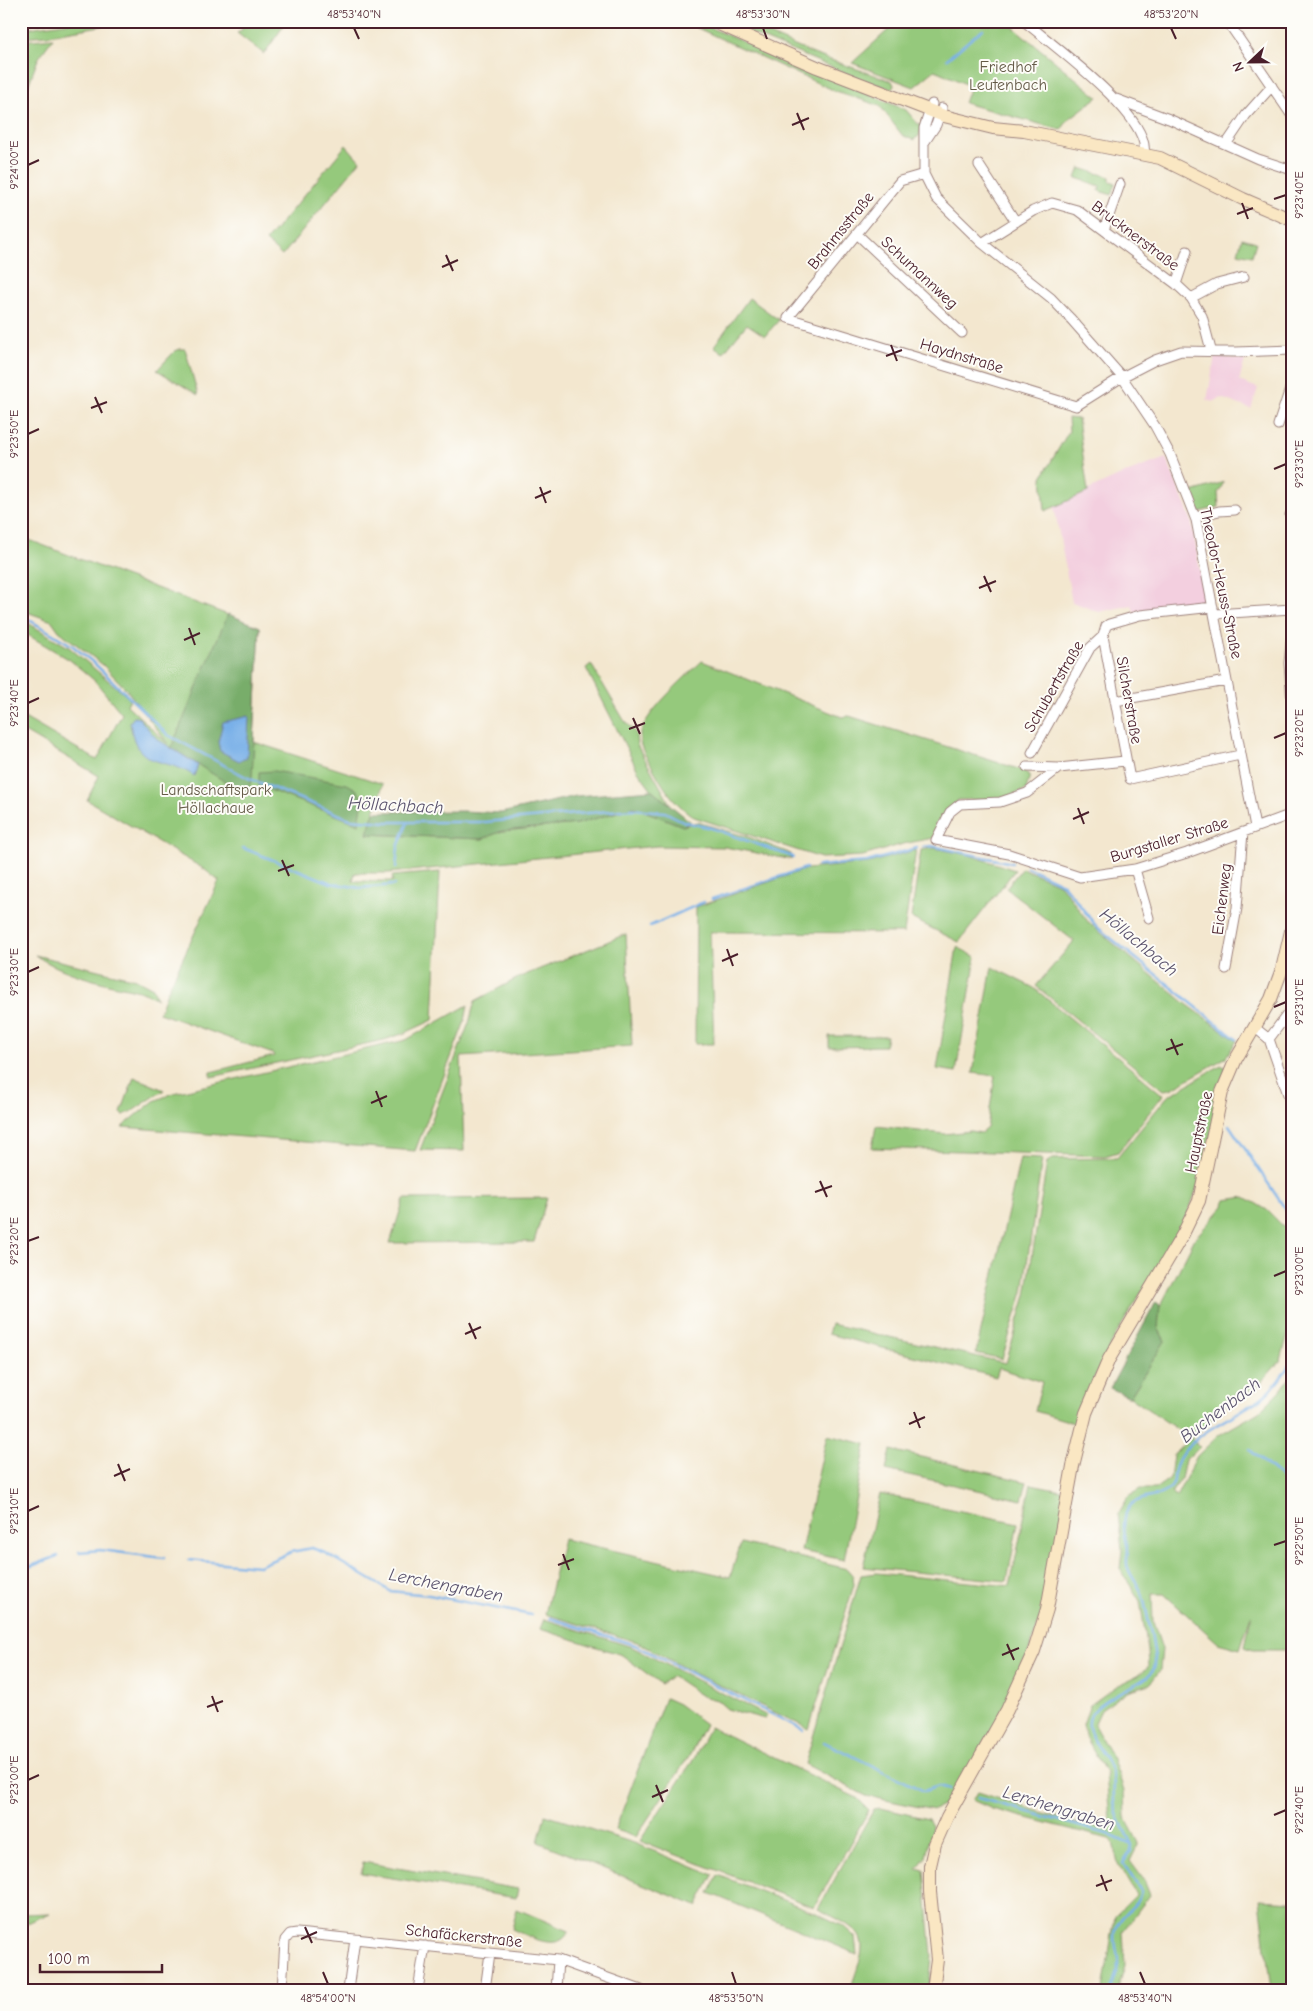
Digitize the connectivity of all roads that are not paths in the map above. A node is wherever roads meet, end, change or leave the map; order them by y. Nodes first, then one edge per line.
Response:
1 (712, 21) edge
2 (1024, 21) edge
3 (1227, 21) edge
4 (1272, 86) junction
5 (1116, 99) junction
6 (936, 110) junction
7 (1292, 116) edge
8 (1227, 143) junction
9 (1144, 153) junction
10 (979, 165) dead end
11 (1292, 170) edge
12 (924, 174) junction
13 (1120, 184) dead end
14 (1292, 220) edge
15 (1016, 222) junction
16 (1104, 230) junction
17 (857, 234) junction
18 (982, 243) junction
19 (1188, 250) dead end
20 (1244, 277) dead end
21 (1176, 284) junction
22 (1191, 298) junction
23 (788, 318) joint
24 (962, 333) dead end
25 (1211, 350) junction
26 (1292, 350) edge
27 (1122, 377) junction
28 (1292, 382) edge
29 (1278, 425) dead end
30 (1235, 510) dead end
31 (1195, 517) junction
32 (1292, 609) edge
33 (1214, 611) junction
34 (1292, 633) edge
35 (1102, 636) junction
36 (1226, 681) junction
37 (1115, 701) junction
38 (1292, 703) edge
39 (1032, 753) dead end
40 (1240, 755) junction
41 (1125, 761) junction
42 (1027, 766) dead end
43 (1059, 768) junction
44 (1292, 814) edge
45 (1255, 828) junction
46 (1243, 832) junction
47 (1135, 868) junction
48 (1149, 918) dead end
49 (1292, 927) edge
50 (1226, 969) dead end
51 (1292, 1008) edge
52 (1254, 1027) junction
53 (1269, 1040) junction
54 (1289, 1092) edge
55 (1292, 1106) edge
56 (355, 1939) junction
57 (425, 1946) junction
58 (490, 1953) junction
59 (558, 1960) junction
60 (282, 1990) edge
61 (348, 1990) edge
62 (418, 1990) edge
63 (484, 1990) edge
64 (556, 1990) edge
65 (641, 1990) edge
66 (933, 1990) edge

1 - 6 street
2 - 5 street
3 - 4 street
4 - 7 street
4 - 8 street
5 - 8 street
5 - 9 street
6 - 9 street
6 - 12 street, Theodor-Heuss-Straße
8 - 11 street
9 - 14 street
10 - 15 street
12 - 17 street, Brahmsstraße
12 - 18 street, Theodor-Heuss-Straße
13 - 16 street
15 - 16 street, Brucknerstraße
15 - 18 street, Brucknerstraße
16 - 21 street, Brucknerstraße
17 - 23 street, Brahmsstraße
17 - 24 street, Schumannweg
18 - 27 street, Theodor-Heuss-Straße
19 - 21 street
20 - 22 street
21 - 22 street, Brucknerstraße
22 - 25 street, Brucknerstraße
23 - 27 street, Haydnstraße
25 - 26 street, Haydnstraße
25 - 27 street, Haydnstraße
27 - 31 street, Theodor-Heuss-Straße
28 - 29 street
30 - 31 street
31 - 33 street, Theodor-Heuss-Straße
32 - 33 street
33 - 35 street
33 - 36 street, Theodor-Heuss-Straße
34 - 38 street
35 - 37 street, Silcherstraße
35 - 39 street, Schubertstraße
36 - 37 street
36 - 40 street, Theodor-Heuss-Straße
37 - 41 street, Silcherstraße
40 - 41 street, Silcherstraße
40 - 45 street, Theodor-Heuss-Straße
41 - 43 street
42 - 43 street
43 - 47 street, Burgstaller Straße
44 - 45 street, Burgstaller Straße
45 - 46 street, Burgstaller Straße
46 - 47 street, Burgstaller Straße
46 - 50 street, Eichenweg
47 - 48 street
49 - 52 street, Hauptstraße
51 - 53 street
52 - 53 street
52 - 66 street, Hauptstraße
53 - 54 street
54 - 55 street
56 - 57 street, Schafäckerstraße
56 - 60 street, Schafäckerstraße
56 - 61 street
57 - 58 street, Schafäckerstraße
57 - 62 street
58 - 59 street, Schafäckerstraße
58 - 63 street
59 - 64 street
59 - 65 street, Schafäckerstraße

